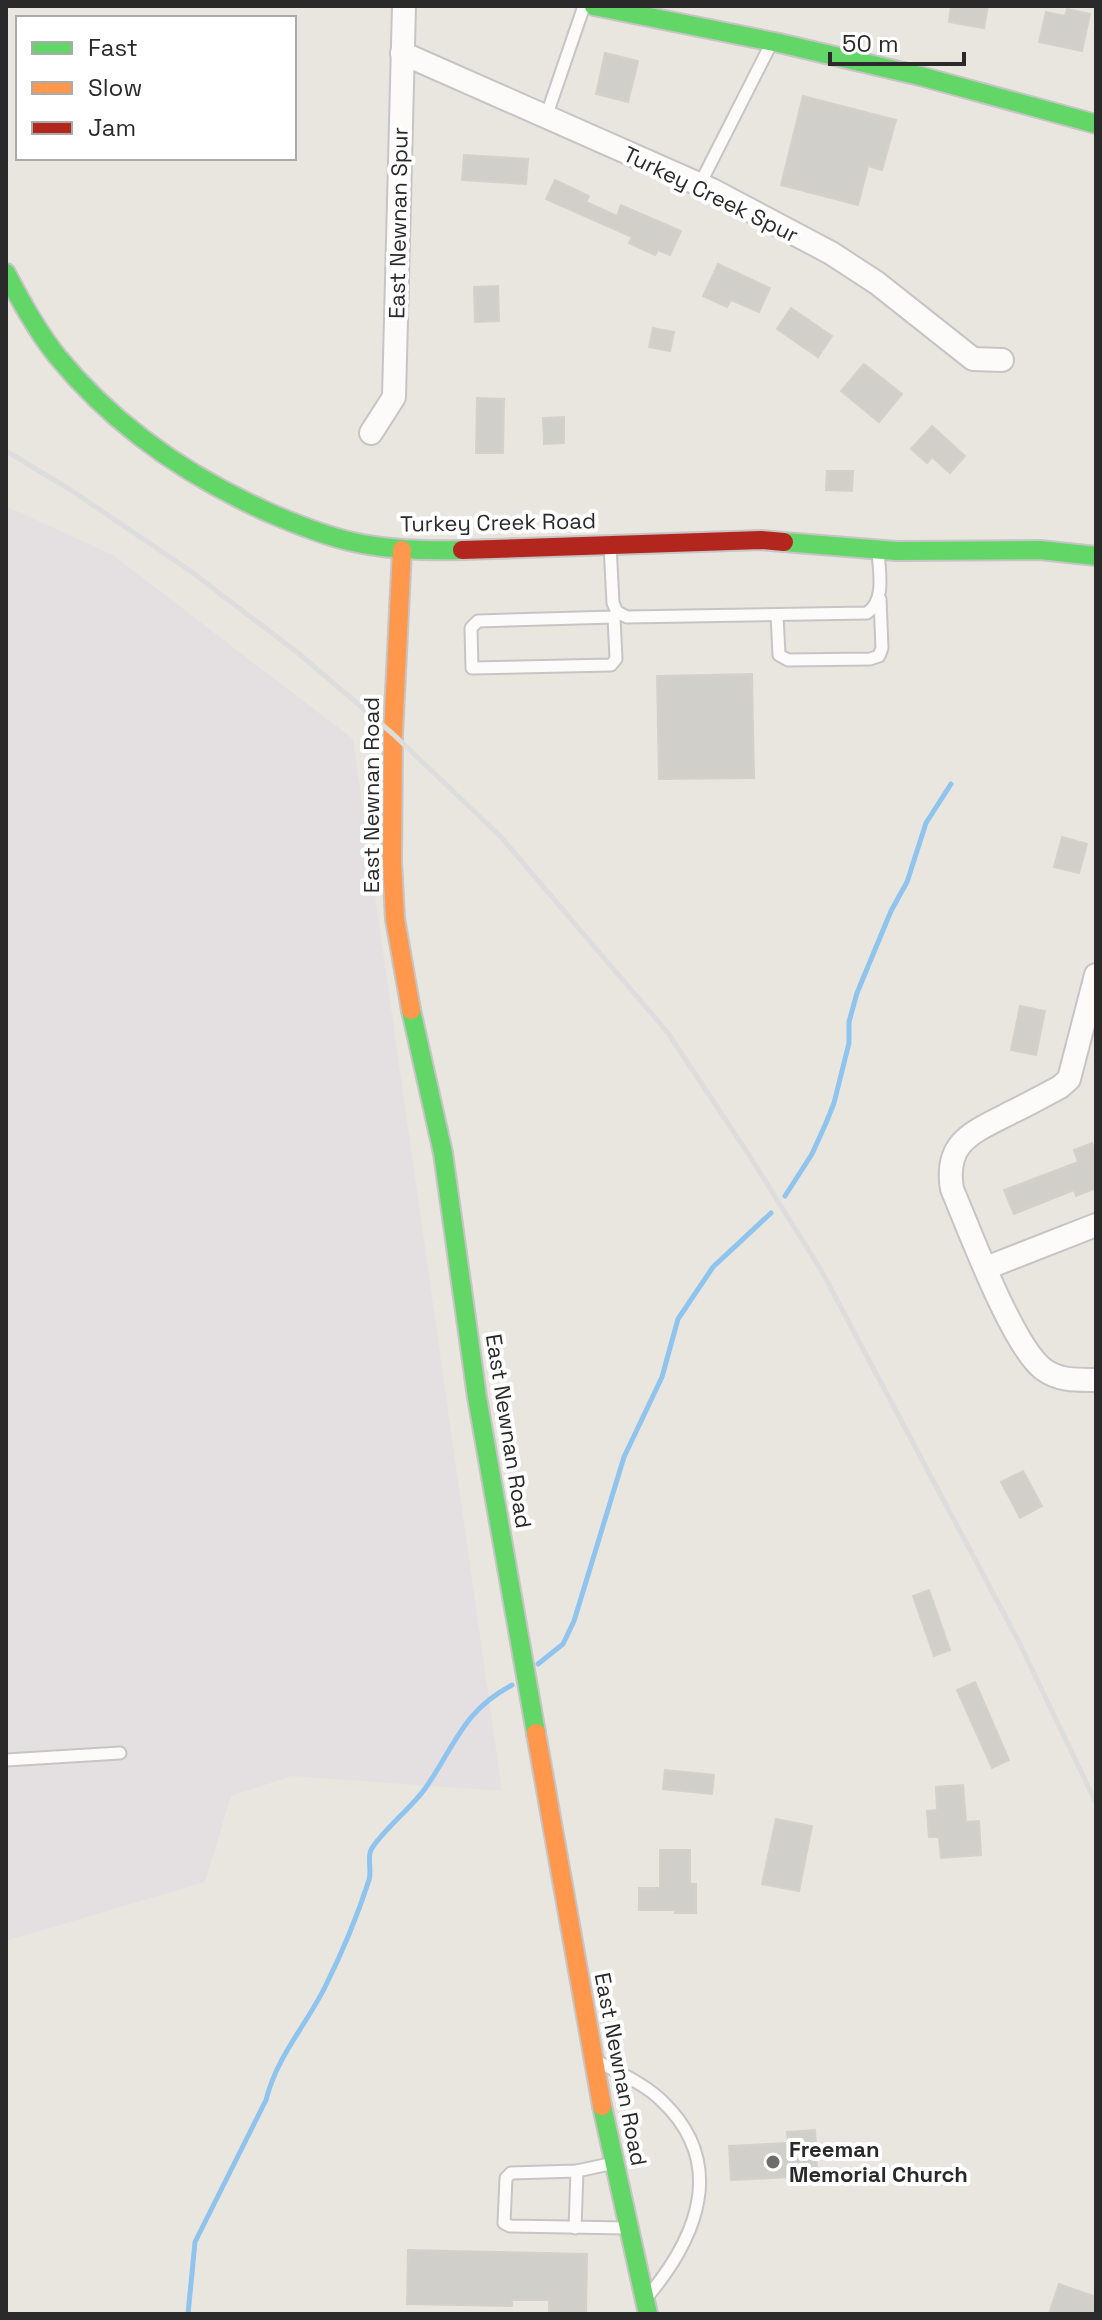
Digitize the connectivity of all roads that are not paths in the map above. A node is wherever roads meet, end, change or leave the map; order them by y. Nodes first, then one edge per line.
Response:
1 (404, 6) edge
2 (584, 6) edge
3 (594, 6) edge
4 (773, 42) junction
5 (402, 53) junction
6 (546, 117) junction
7 (1096, 124) edge
8 (700, 184) junction
9 (6, 273) edge
10 (1002, 360) dead end
11 (371, 433) dead end
12 (610, 545) junction
13 (402, 550) junction
14 (878, 550) junction
15 (1096, 556) edge
16 (880, 595) junction
17 (616, 615) junction
18 (777, 615) junction
19 (1096, 975) edge
20 (1096, 1225) edge
21 (986, 1268) junction
22 (1096, 1380) edge
23 (120, 1753) dead end
24 (6, 1760) edge
25 (593, 2060) junction
26 (614, 2163) junction
27 (577, 2171) junction
28 (575, 2228) junction
29 (629, 2229) junction
30 (646, 2307) edge

1 - 5 street, East Newnan Spur
2 - 6 lane
3 - 4 street
4 - 7 street
4 - 8 lane
5 - 6 street, Turkey Creek Spur
5 - 11 street, East Newnan Spur
6 - 8 street, Turkey Creek Spur
8 - 10 street, Turkey Creek Spur
9 - 13 street, Turkey Creek Road
12 - 13 street, Turkey Creek Road
12 - 14 street, Turkey Creek Road
12 - 17 lane
13 - 25 street, East Newnan Road
14 - 15 street, Turkey Creek Road
14 - 16 lane
16 - 18 lane
16 - 18 lane
17 - 17 lane
17 - 18 lane
19 - 21 street
20 - 21 street
21 - 22 street
23 - 24 lane
25 - 26 street, East Newnan Road
25 - 30 lane
26 - 27 lane
26 - 29 street, East Newnan Road
27 - 28 lane
27 - 28 lane
28 - 29 lane
29 - 30 street, East Newnan Road

